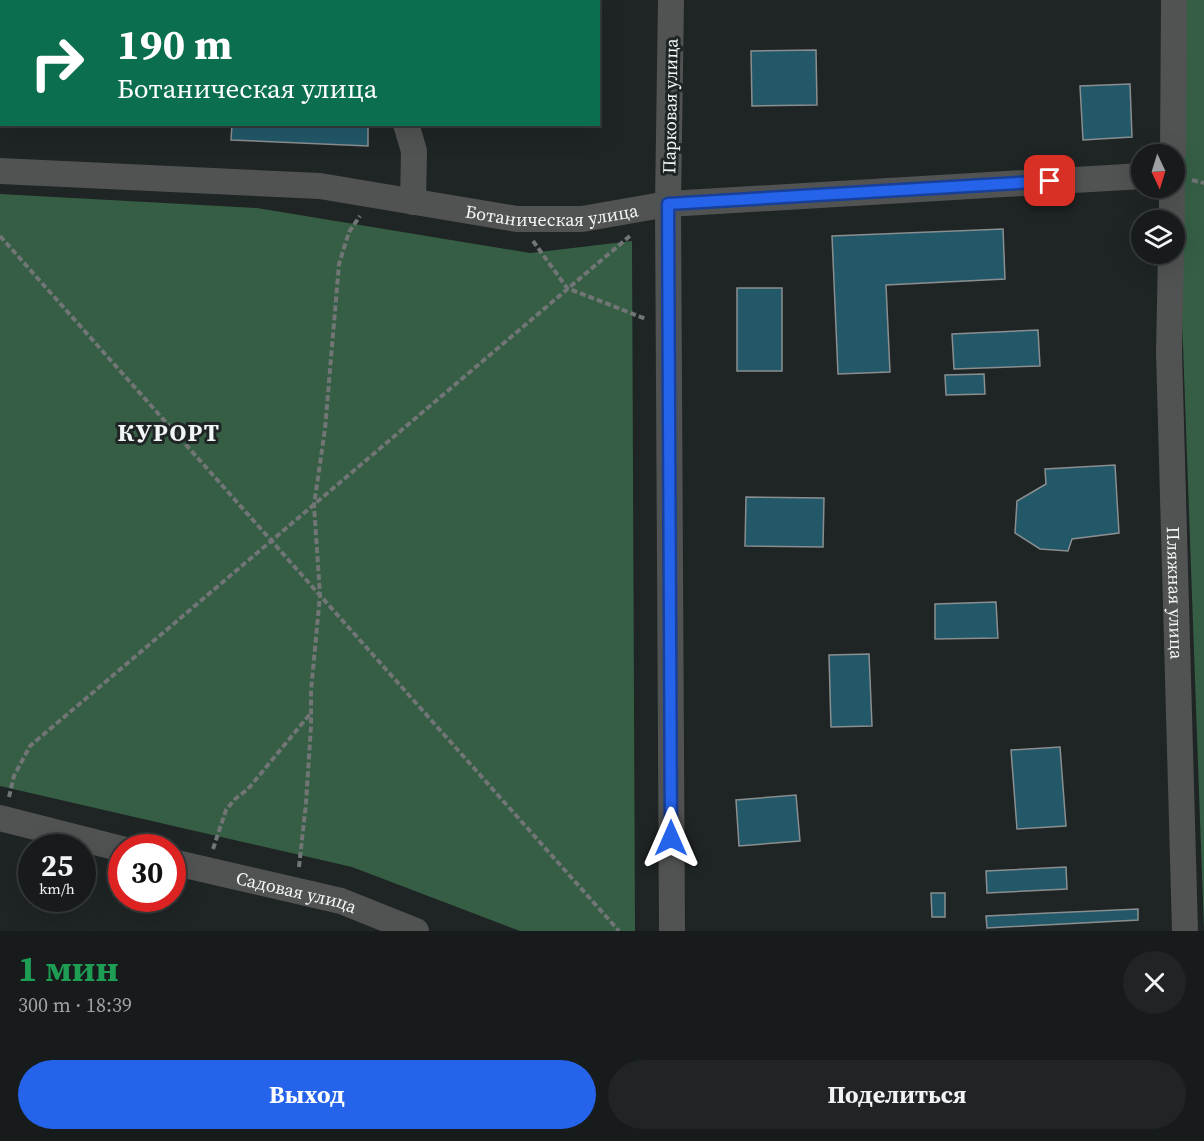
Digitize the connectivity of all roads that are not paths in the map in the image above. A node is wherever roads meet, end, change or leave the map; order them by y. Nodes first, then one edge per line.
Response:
1 (671, 0) edge
2 (1174, 0) edge
3 (407, 126) edge
4 (1173, 144) edge
5 (0, 171) edge
6 (1131, 177) edge
7 (413, 202) junction
8 (668, 204) junction
9 (1171, 264) edge
10 (2, 818) edge
11 (108, 845) edge
12 (186, 866) edge
13 (416, 931) edge
14 (672, 931) edge
15 (1185, 931) edge

1 - 8 street, Парковая улица
2 - 4 street
3 - 7 street
5 - 7 street, Ботаническая улица
6 - 8 street, Ботаническая улица
7 - 8 street, Ботаническая улица
8 - 14 street, Парковая улица
9 - 15 street, Пляжная улица
10 - 11 street
12 - 13 street, Садовая улица

